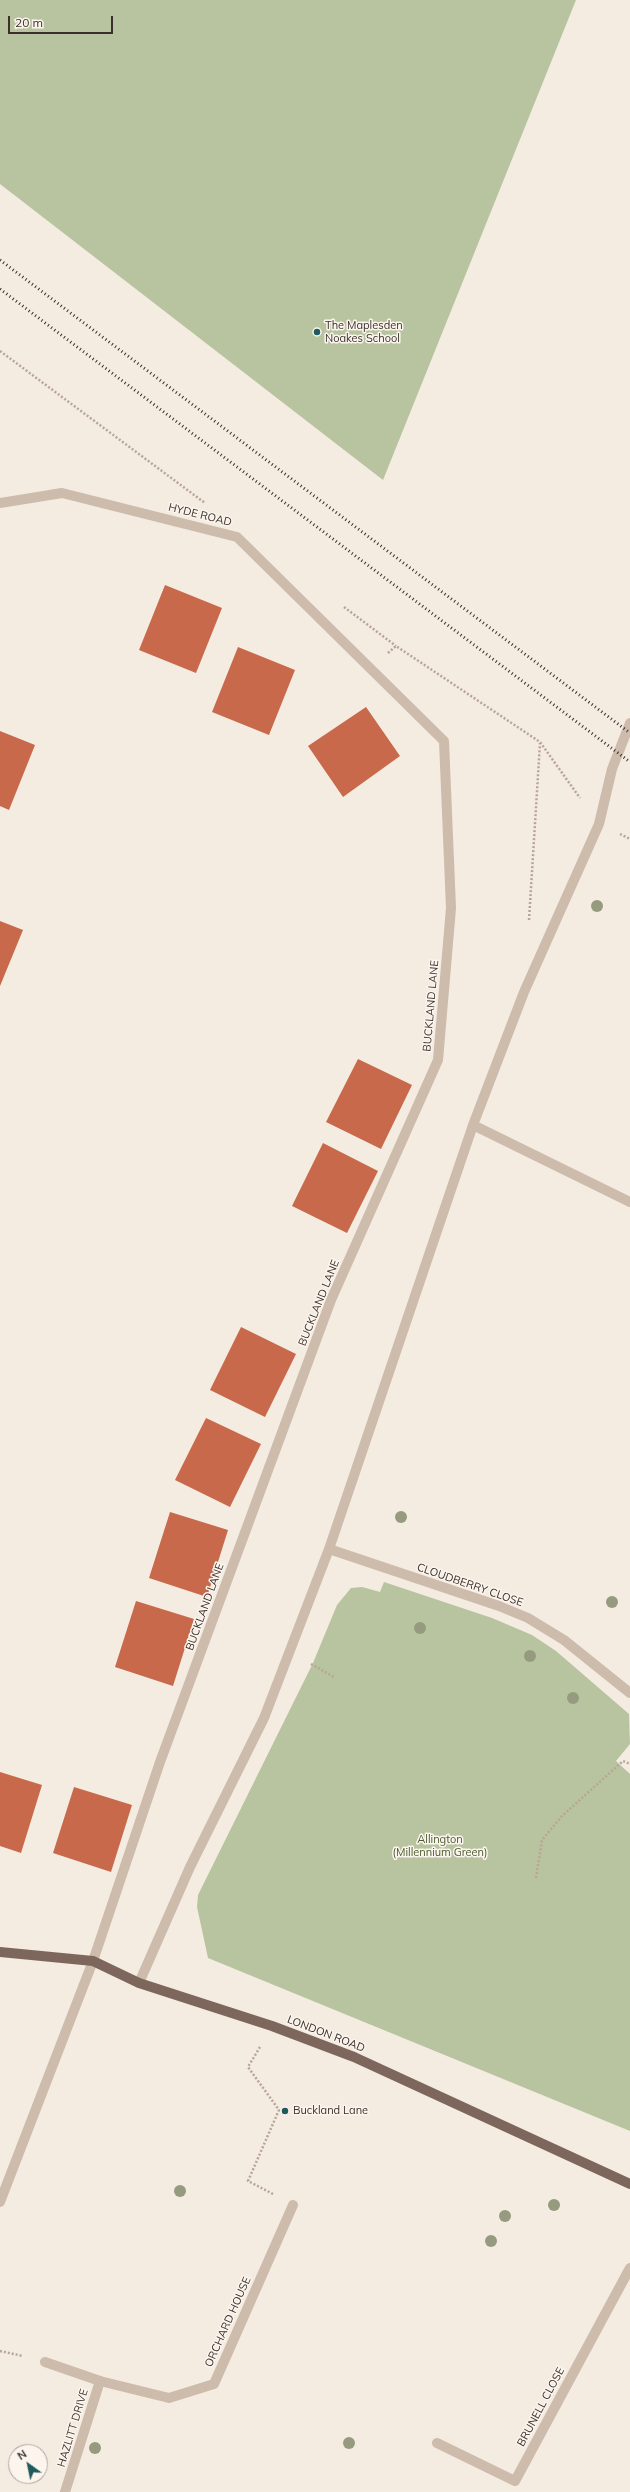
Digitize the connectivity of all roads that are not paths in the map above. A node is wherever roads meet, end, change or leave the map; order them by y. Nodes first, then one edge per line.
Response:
1 (0, 503) edge
2 (370, 667) joint
3 (630, 723) edge
4 (473, 1125) junction
5 (630, 1202) edge
6 (329, 1549) junction
7 (630, 1693) edge
8 (0, 1952) edge
9 (93, 1961) junction
10 (139, 1983) junction
11 (630, 2184) edge
12 (0, 2202) edge
13 (293, 2205) road end
14 (630, 2268) edge
15 (45, 2362) dead end
16 (100, 2381) junction
17 (437, 2443) dead end
18 (66, 2492) edge

1 - 2 street, HYDE ROAD
2 - 9 street, BUCKLAND LANE
3 - 4 street
4 - 5 street
4 - 6 street
6 - 7 street, CLOUDBERRY CLOSE
6 - 10 street
8 - 9 main road, LONDON ROAD
9 - 10 main road, LONDON ROAD
9 - 12 street, BUCKLAND LANE
10 - 11 main road, LONDON ROAD
13 - 16 street, ORCHARD HOUSE
14 - 17 street, BRUNELL CLOSE
15 - 16 street, HAZLITT DRIVE
16 - 18 street, HAZLITT DRIVE

